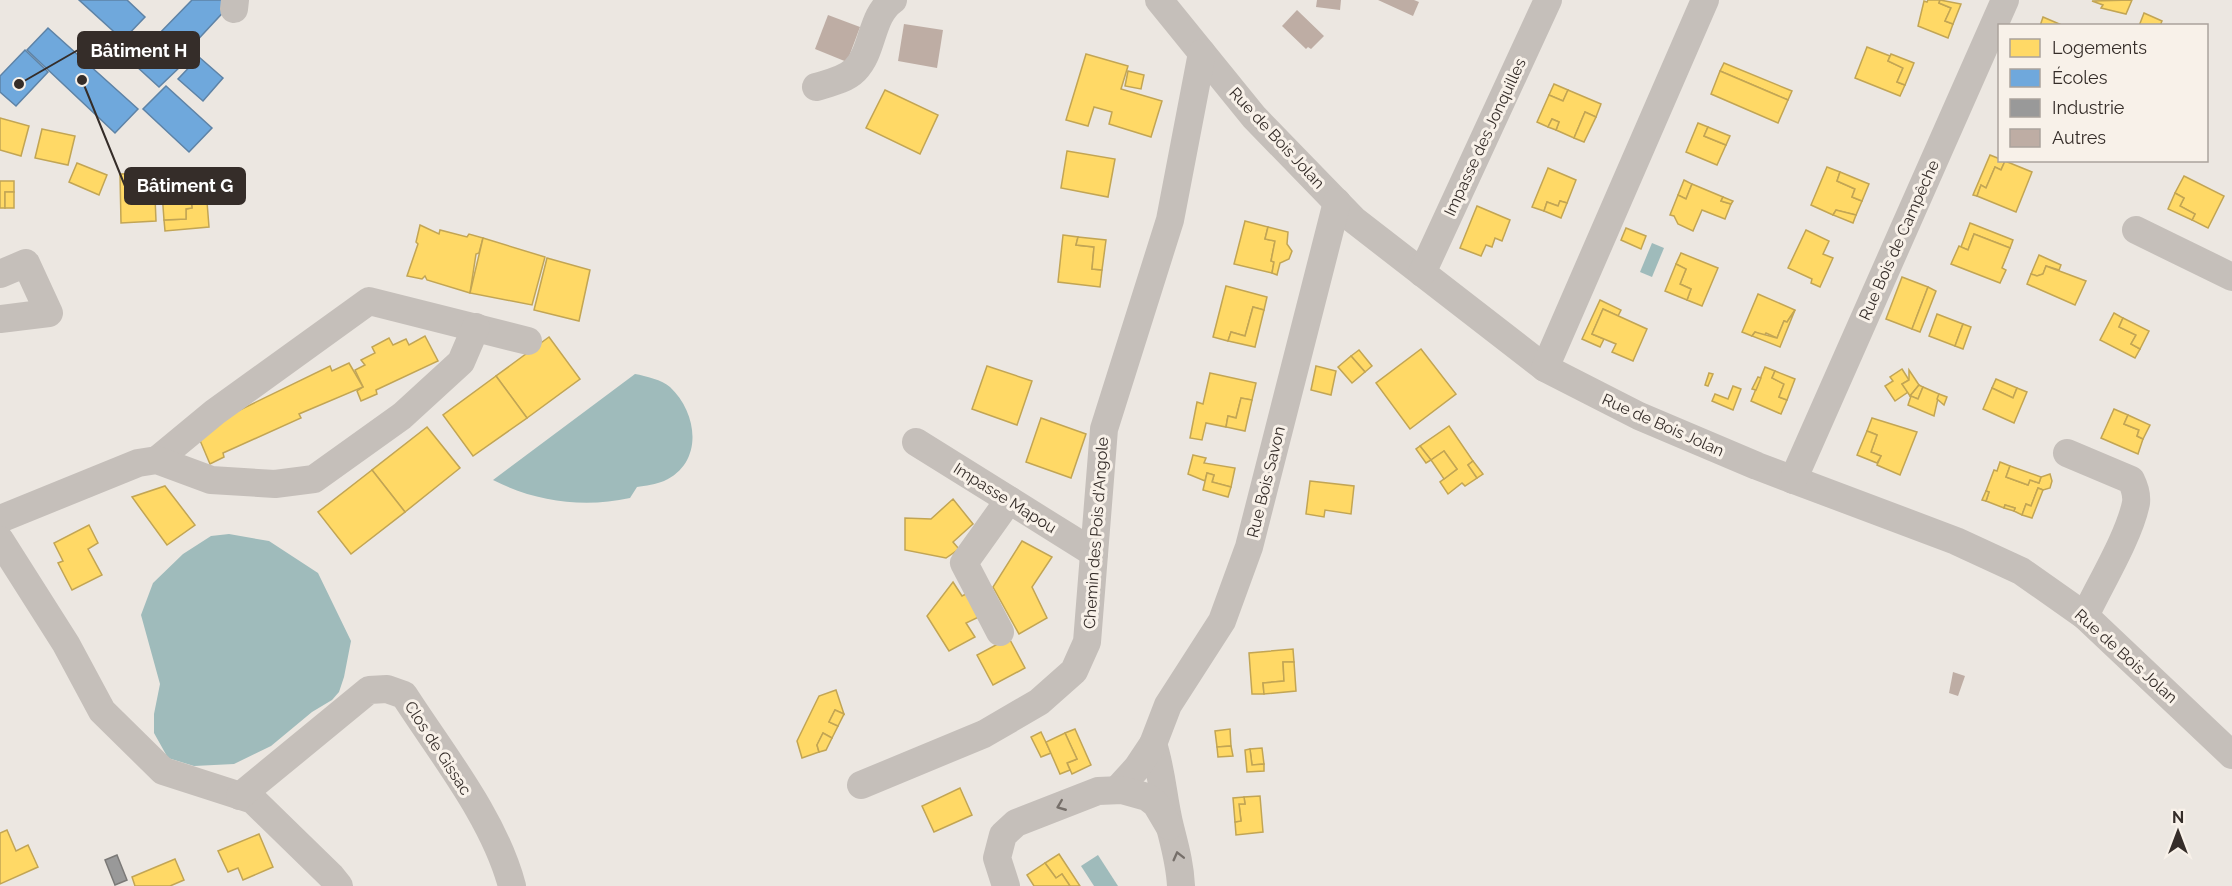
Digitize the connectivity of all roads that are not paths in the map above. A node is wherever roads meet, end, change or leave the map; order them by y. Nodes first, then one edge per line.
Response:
1 (893, 0) edge
2 (1160, 0) edge
3 (1548, 0) edge
4 (1705, 0) edge
5 (2005, 0) edge
6 (1202, 53) junction
7 (816, 87) dead end
8 (1337, 202) junction
9 (2136, 230) dead end
10 (1422, 273) junction
11 (0, 274) edge
12 (2232, 277) edge
13 (0, 319) edge
14 (476, 327) junction
15 (528, 342) dead end
16 (1545, 368) junction
17 (916, 442) dead end
18 (2067, 453) dead end
19 (157, 460) junction
20 (1793, 480) junction
21 (1009, 500) junction
22 (0, 519) edge
23 (0, 540) edge
24 (1094, 553) junction
25 (2085, 616) junction
26 (1000, 632) dead end
27 (1153, 744) junction
28 (2232, 755) edge
29 (861, 785) dead end
30 (1117, 790) junction
31 (240, 796) junction
32 (1169, 826) junction
33 (339, 886) edge
34 (512, 886) edge
35 (1006, 886) edge
36 (1180, 886) edge

1 - 7 street
2 - 6 street, Rue de Bois Jolan
3 - 10 street, Impasse des Jonquilles
4 - 16 street
5 - 20 street, Rue Bois de Campêche
6 - 8 street, Rue de Bois Jolan
6 - 24 street, Chemin des Pois d'Angole
8 - 10 street, Rue de Bois Jolan
8 - 27 street, Rue Bois Savon
9 - 12 street
10 - 16 street, Rue de Bois Jolan
11 - 13 street
14 - 15 street
14 - 19 street
14 - 19 street
16 - 20 street, Rue de Bois Jolan
17 - 21 street, Impasse Mapou
18 - 25 street
19 - 22 street
20 - 25 street, Rue de Bois Jolan
21 - 24 street, Impasse Mapou
21 - 26 street
23 - 31 street
24 - 29 street, Chemin des Pois d'Angole
25 - 28 street, Rue de Bois Jolan
27 - 30 street, Rue Bois Savon
27 - 32 street
30 - 32 street
30 -> 35 street
31 - 33 street
31 - 34 street, Clos de Gissac
36 -> 32 street

